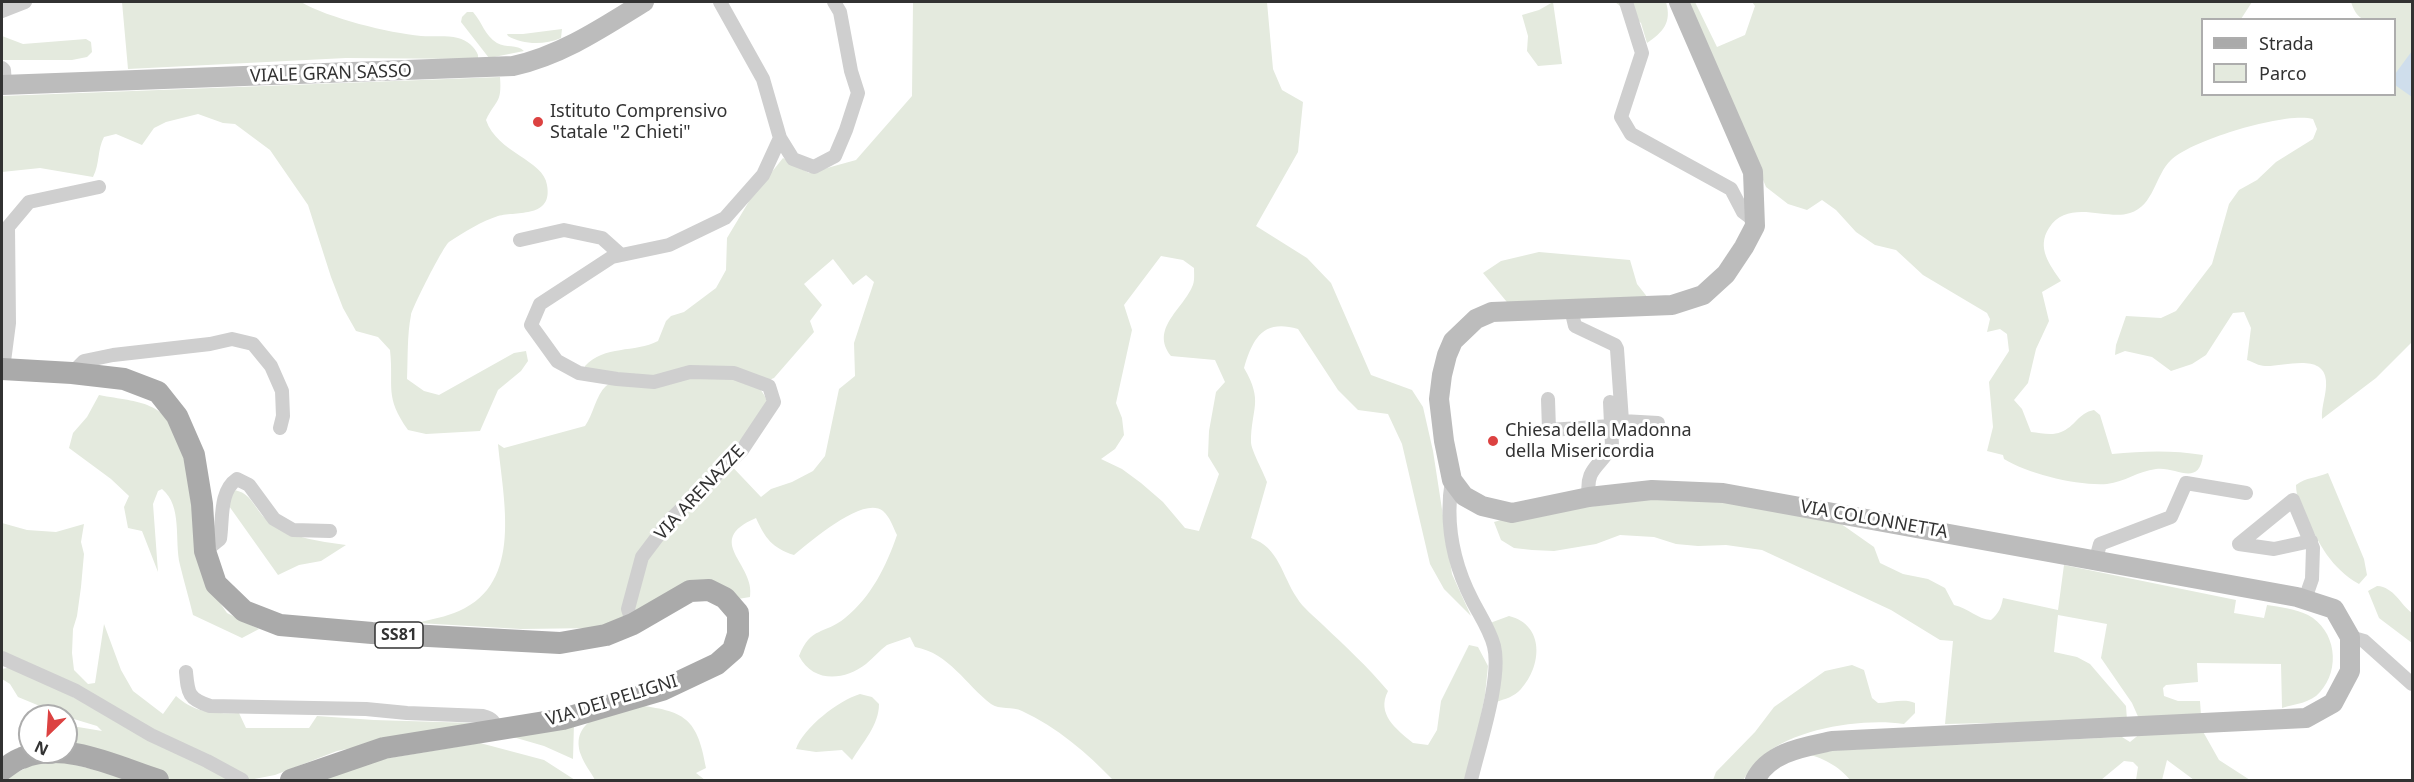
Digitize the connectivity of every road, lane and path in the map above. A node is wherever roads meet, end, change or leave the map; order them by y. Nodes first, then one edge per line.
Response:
1 (26, 2) edge
2 (644, 2) edge
3 (720, 2) edge
4 (834, 2) edge
5 (1626, 2) edge
6 (1679, 2) edge
7 (2, 11) edge
8 (3, 79) edge
9 (780, 138) junction
10 (99, 187) dead end
11 (1755, 221) junction
12 (520, 240) dead end
13 (621, 255) junction
14 (1571, 309) junction
15 (2, 369) edge
16 (72, 373) junction
17 (1548, 399) dead end
18 (1610, 402) dead end
19 (1658, 423) dead end
20 (1611, 426) junction
21 (280, 428) dead end
22 (1452, 480) junction
23 (2246, 493) dead end
24 (1589, 497) junction
25 (330, 531) dead end
26 (2311, 541) junction
27 (205, 551) junction
28 (2096, 559) junction
29 (2305, 599) junction
30 (633, 624) junction
31 (2350, 637) junction
32 (2, 658) edge
33 (186, 672) dead end
34 (2412, 684) edge
35 (497, 731) junction
36 (2, 770) edge
37 (158, 780) edge
38 (242, 780) edge
39 (291, 780) edge
40 (1471, 780) edge
41 (1755, 780) edge

1 - 7 street
2 - 8 main road, VIALE GRAN SASSO
3 - 9 street
4 - 9 street
5 - 11 street
6 - 11 main road
9 - 13 street, VIA ARENAZZE
10 - 15 street
11 - 14 main road
12 - 13 street
13 - 30 street, VIA ARENAZZE
14 - 19 street
14 - 22 main road
15 - 16 main road, VIA DEI PELIGNI / SS81
16 - 21 street
16 - 27 main road, VIA DEI PELIGNI / SS81
17 - 20 street
18 - 20 street
20 - 24 street
22 - 24 main road, VIA COLONNETTA
22 - 40 street
23 - 28 street
24 - 28 main road, VIA COLONNETTA
25 - 27 street
26 - 26 street
26 - 29 street
27 - 30 main road, VIA DEI PELIGNI / SS81
28 - 29 main road, VIA COLONNETTA
29 - 31 main road, VIA COLONNETTA
30 - 35 main road, VIA DEI PELIGNI / SS81
31 - 34 street
31 - 41 main road, VIA COLONNETTA
32 - 38 street
33 - 35 street
35 - 39 main road, VIA DEI PELIGNI / SS81
36 - 37 main road

